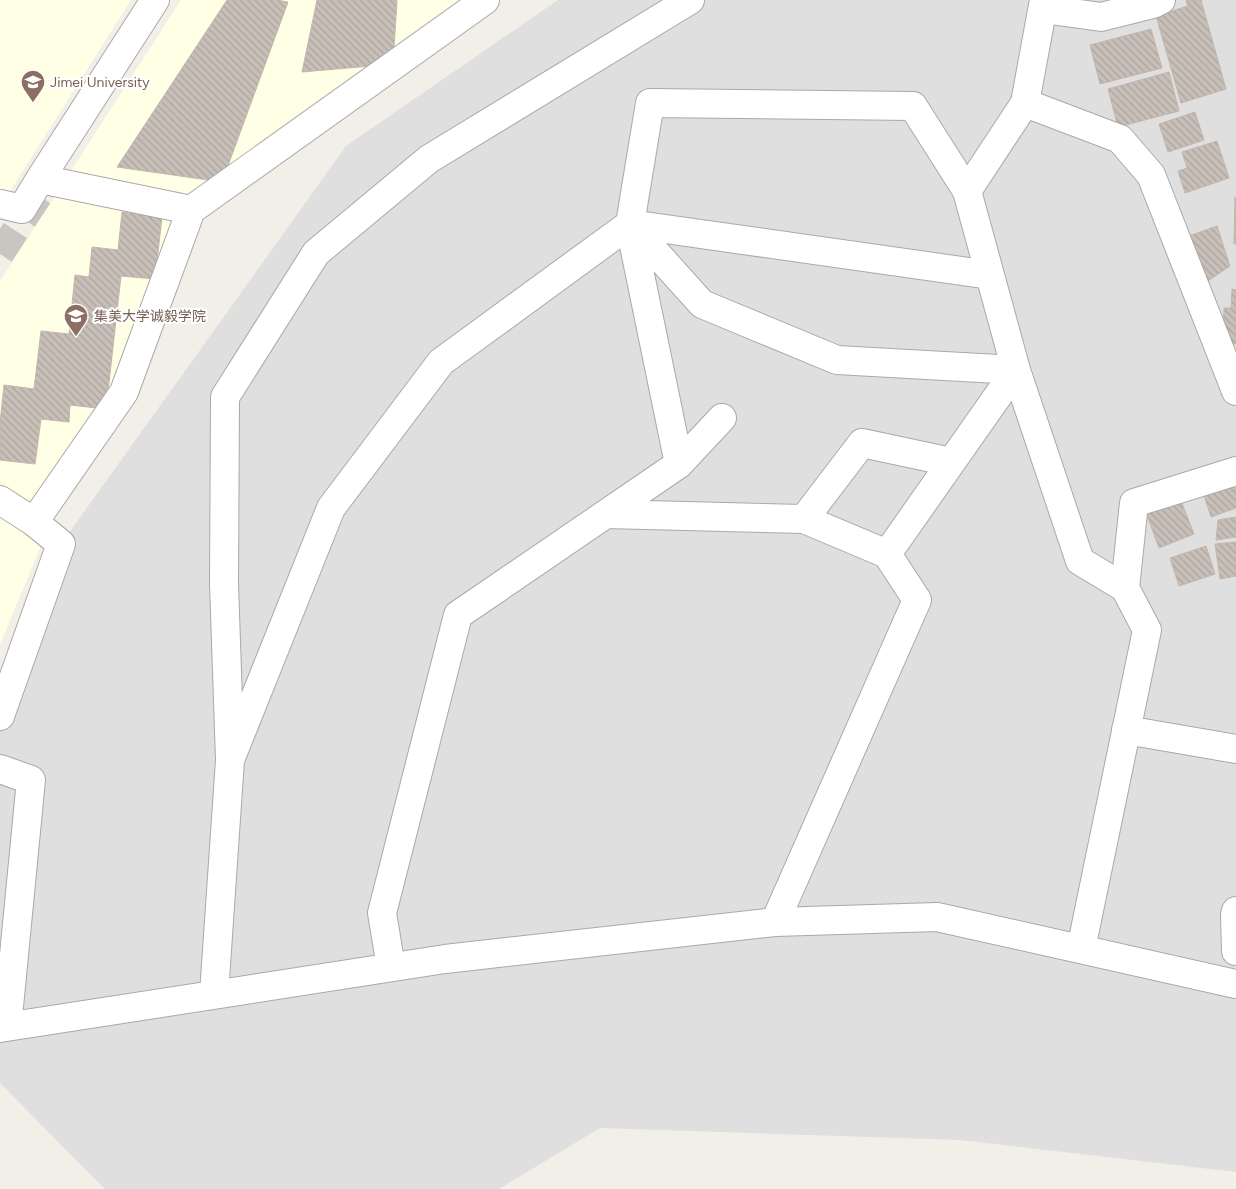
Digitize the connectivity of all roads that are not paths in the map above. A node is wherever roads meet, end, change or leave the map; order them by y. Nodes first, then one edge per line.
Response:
1 (156, 0) edge
2 (485, 0) edge
3 (690, 0) edge
4 (1161, 0) edge
5 (1044, 4) edge
6 (1024, 103) junction
7 (40, 179) junction
8 (967, 191) junction
9 (0, 204) edge
10 (192, 210) junction
11 (630, 224) junction
12 (990, 275) junction
13 (1016, 370) junction
14 (1236, 391) edge
15 (722, 418) dead end
16 (951, 462) junction
17 (679, 464) junction
18 (1236, 471) edge
19 (0, 500) edge
20 (606, 514) junction
21 (804, 519) junction
22 (34, 522) junction
23 (887, 554) junction
24 (1125, 588) junction
25 (0, 716) edge
26 (1126, 730) junction
27 (1236, 749) edge
28 (230, 760) junction
29 (0, 769) edge
30 (1236, 911) edge
31 (776, 922) junction
32 (1081, 949) junction
33 (1236, 951) edge
34 (392, 967) junction
35 (1236, 984) edge
36 (214, 994) junction
37 (4, 1027) edge

1 - 7 street
2 - 10 street
3 - 28 street
4 - 5 street
5 - 6 street
6 - 8 street
6 - 14 street
7 - 9 street
7 - 10 street
8 - 11 street
8 - 12 street
10 - 22 street
11 - 12 street
11 - 13 street
11 - 17 street
11 - 28 street
12 - 13 street
13 - 16 street
13 - 24 street
15 - 17 street
16 - 21 street
16 - 23 street
17 - 20 street
18 - 24 street
19 - 22 street
20 - 21 street
20 - 34 street
21 - 23 street
22 - 25 street
23 - 31 street
24 - 26 street
26 - 27 street
26 - 32 street
28 - 36 street
29 - 37 street
30 - 33 street
31 - 32 street
31 - 34 street
32 - 35 street
34 - 36 street
36 - 37 street

